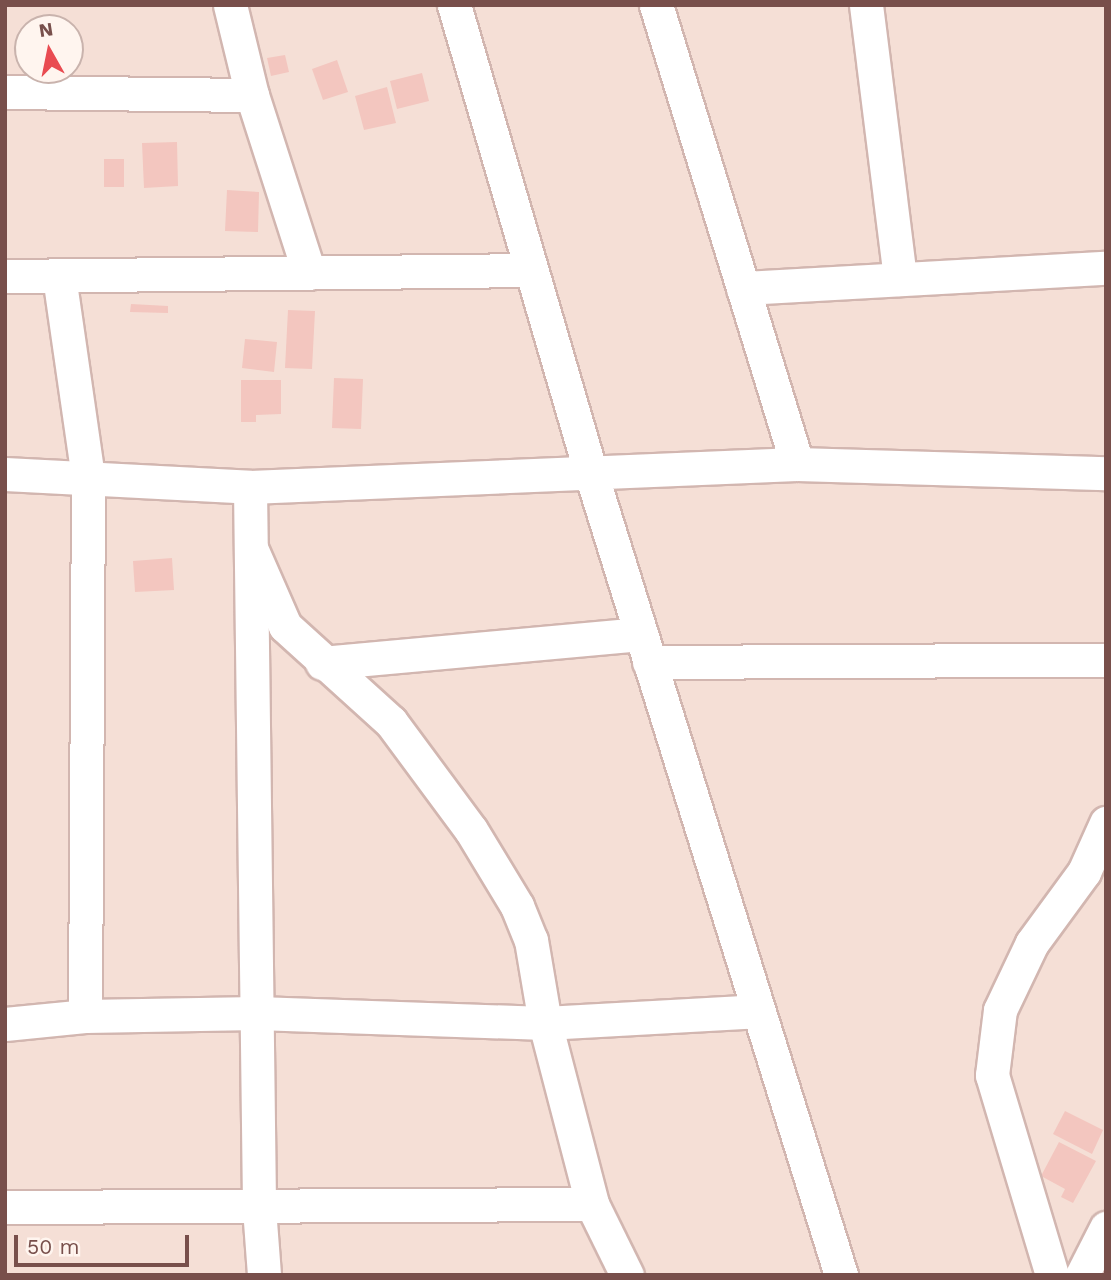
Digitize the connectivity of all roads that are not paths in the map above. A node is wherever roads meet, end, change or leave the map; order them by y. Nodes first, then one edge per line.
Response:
1 (230, 5) edge
2 (454, 5) edge
3 (656, 5) edge
4 (866, 5) edge
5 (5, 92) edge
6 (252, 95) junction
7 (1106, 268) edge
8 (530, 270) junction
9 (309, 273) junction
10 (5, 276) edge
11 (59, 276) junction
12 (900, 279) junction
13 (743, 288) junction
14 (797, 464) junction
15 (590, 470) junction
16 (1106, 473) edge
17 (5, 474) edge
18 (88, 478) junction
19 (250, 487) junction
20 (251, 548) junction
21 (645, 648) junction
22 (1106, 660) edge
23 (322, 663) junction
24 (1106, 823) edge
25 (1095, 877) edge
26 (757, 1011) junction
27 (257, 1013) junction
28 (85, 1016) junction
29 (545, 1023) junction
30 (5, 1024) edge
31 (592, 1204) junction
32 (5, 1208) edge
33 (259, 1208) junction
34 (1106, 1228) edge
35 (264, 1275) edge
36 (626, 1275) edge
37 (841, 1275) edge
38 (1052, 1275) edge
39 (1082, 1275) edge

1 - 6 street
2 - 8 street
3 - 13 street
4 - 12 street
5 - 6 street
6 - 9 street
7 - 12 street
8 - 9 street
8 - 15 street
9 - 11 street
10 - 11 street
11 - 18 street
12 - 13 street
13 - 14 street
14 - 15 street
14 - 16 street
15 - 19 street
15 - 21 street
17 - 18 street
18 - 19 street
18 - 28 street
19 - 20 street
20 - 23 street
20 - 27 street
21 - 22 street
21 - 23 street
21 - 26 street
23 - 29 street
24 - 25 street
25 - 38 street
26 - 29 street
26 - 37 street
27 - 28 street
27 - 29 street
27 - 33 street
28 - 30 street
29 - 31 street
31 - 33 street
31 - 36 street
32 - 33 street
33 - 35 street
34 - 39 street

